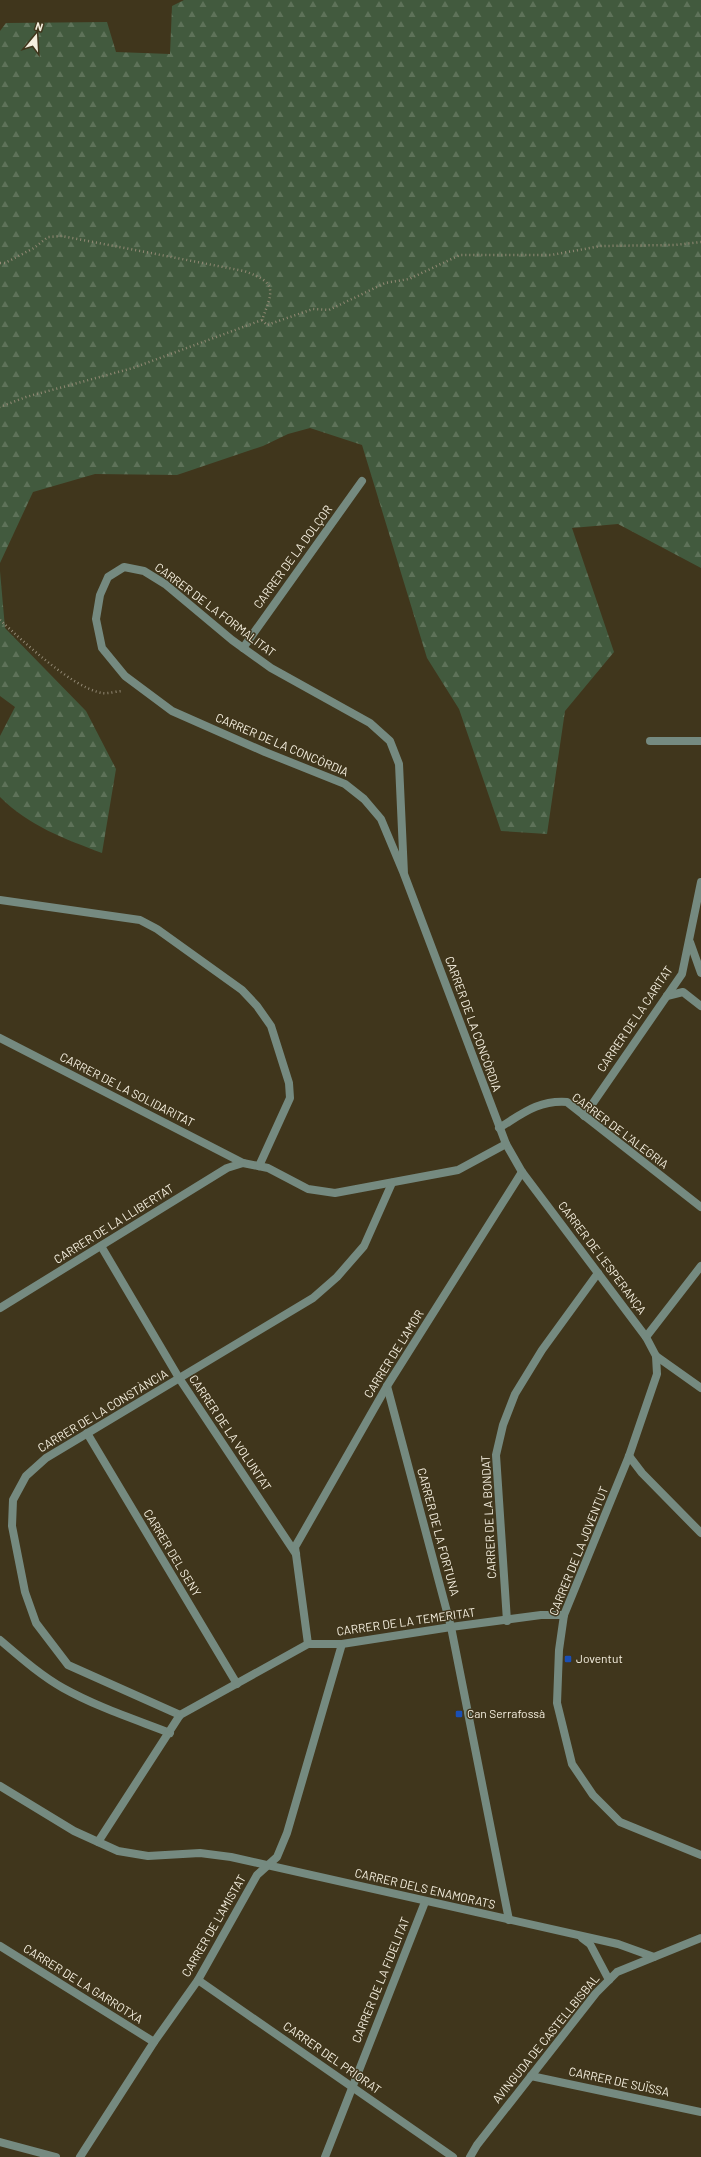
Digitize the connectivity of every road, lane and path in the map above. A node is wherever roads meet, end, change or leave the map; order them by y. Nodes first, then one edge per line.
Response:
1 (701, 242) edge
2 (0, 263) edge
3 (262, 320) junction
4 (0, 407) edge
5 (362, 481) dead end
6 (100, 595) joint
7 (0, 620) edge
8 (243, 648) junction
9 (142, 688) junction
10 (650, 741) dead end
11 (701, 741) edge
12 (404, 874) junction
13 (701, 882) edge
14 (0, 900) edge
15 (690, 942) junction
16 (701, 973) edge
17 (667, 996) junction
18 (701, 1006) edge
19 (0, 1038) edge
20 (584, 1116) junction
21 (499, 1128) junction
22 (506, 1144) junction
23 (243, 1163) junction
24 (259, 1166) junction
25 (522, 1172) junction
26 (392, 1183) junction
27 (701, 1207) edge
28 (101, 1246) junction
29 (701, 1266) edge
30 (598, 1273) junction
31 (0, 1308) edge
32 (646, 1337) junction
33 (656, 1356) junction
34 (179, 1378) junction
35 (387, 1386) junction
36 (701, 1388) edge
37 (87, 1434) junction
38 (629, 1456) junction
39 (701, 1533) edge
40 (296, 1554) junction
41 (564, 1614) junction
42 (507, 1621) junction
43 (451, 1627) junction
44 (0, 1640) edge
45 (308, 1644) junction
46 (342, 1644) junction
47 (237, 1684) junction
48 (180, 1715) junction
49 (170, 1733) junction
50 (0, 1786) edge
51 (98, 1842) junction
52 (701, 1855) edge
53 (267, 1866) junction
54 (424, 1902) junction
55 (508, 1920) junction
56 (578, 1936) junction
57 (701, 1938) edge
58 (0, 1946) edge
59 (654, 1957) junction
60 (198, 1980) junction
61 (609, 1980) junction
62 (154, 2042) junction
63 (532, 2076) junction
64 (352, 2086) junction
65 (701, 2112) edge
66 (0, 2142) edge
67 (56, 2157) edge
68 (80, 2157) edge
69 (325, 2157) edge
70 (453, 2157) edge
71 (470, 2157) edge

1 - 3 path
2 - 3 path
3 - 4 path
5 - 8 street, CARRER DE LA DOLÇOR
6 - 8 street, CARRER DE LA FORMALITAT
6 - 9 street, CARRER DE LA CONCÒRDIA
7 - 9 path
8 - 12 street, CARRER DE LA FORMALITAT
9 - 12 street, CARRER DE LA CONCÒRDIA
10 - 11 street
12 - 21 street, CARRER DE LA CONCÒRDIA
13 - 15 street, CARRER DE LA CARITAT
14 - 24 street
15 - 16 street
15 - 17 street, CARRER DE LA CARITAT
17 - 18 street
17 - 20 street, CARRER DE LA CARITAT
19 - 23 street, CARRER DE LA SOLIDARITAT
20 - 21 street, CARRER DE L'ALEGRIA
20 - 27 street, CARRER DE L'ALEGRIA
21 - 22 street, CARRER DE L'ESPERANÇA
22 - 25 street, CARRER DE L'ESPERANÇA
22 - 26 street, CARRER DE LA SOLIDARITAT
23 - 24 street, CARRER DE LA SOLIDARITAT
23 - 28 street, CARRER DE LA LLIBERTAT
24 - 26 street, CARRER DE LA SOLIDARITAT
25 - 30 street, CARRER DE L'ESPERANÇA
25 - 35 street, CARRER DE L'AMOR
26 - 34 street, CARRER DE LA CONSTÀNCIA
28 - 31 street, CARRER DE LA LLIBERTAT
28 - 34 street, CARRER DE LA VOLUNTAT
29 - 32 street
30 - 32 street, CARRER DE L'ESPERANÇA
30 - 42 street, CARRER DE LA BONDAT
32 - 33 street, CARRER DE L'ESPERANÇA
33 - 36 street, CARRER DE L'ESPERANÇA
33 - 38 street, CARRER DE LA JOVENTUT
34 - 37 street, CARRER DE LA CONSTÀNCIA
34 - 40 street, CARRER DE LA VOLUNTAT
35 - 40 street, CARRER DE L'AMOR
35 - 43 street, CARRER DE LA FORTUNA
37 - 47 street, CARRER DEL SENY
37 - 48 street, CARRER DE LA CONSTÀNCIA
38 - 39 street
38 - 41 street, CARRER DE LA JOVENTUT
40 - 45 street, CARRER DE LA VOLUNTAT
41 - 42 street, CARRER DE LA TEMERITAT
41 - 52 street, CARRER DE LA JOVENTUT
42 - 43 street, CARRER DE LA TEMERITAT
43 - 46 street, CARRER DE LA TEMERITAT
43 - 55 street, CARRER DE LA FORTUNA
44 - 49 street
45 - 46 street, CARRER DE LA TEMERITAT
45 - 47 street, CARRER DE LA TEMERITAT
46 - 53 street, CARRER DE L'AMISTAT
47 - 48 street, CARRER DE LA TEMERITAT
48 - 49 street
49 - 51 street
50 - 51 street, CARRER DELS ENAMORATS
51 - 53 street, CARRER DELS ENAMORATS
53 - 54 street, CARRER DELS ENAMORATS
53 - 60 street, CARRER DE L'AMISTAT
54 - 55 street, CARRER DELS ENAMORATS
54 - 64 street, CARRER DE LA FIDELITAT
55 - 56 street, CARRER DELS ENAMORATS
56 - 59 street, CARRER DELS ENAMORATS
56 - 61 street, CARRER DELS ENAMORATS
57 - 59 street, AVINGUDA DE CASTELLBISBAL
58 - 62 street, CARRER DE LA GARROTXA
59 - 61 street, AVINGUDA DE CASTELLBISBAL
60 - 62 street, CARRER DE L'AMISTAT
60 - 64 street, CARRER DEL PRIORAT
61 - 63 street, AVINGUDA DE CASTELLBISBAL
62 - 68 street, CARRER DE L'AMISTAT
63 - 65 street, CARRER DE SUÏSSA
63 - 71 street, AVINGUDA DE CASTELLBISBAL
64 - 69 street, CARRER DE LA FIDELITAT
64 - 70 street, CARRER DEL PRIORAT
66 - 67 street

